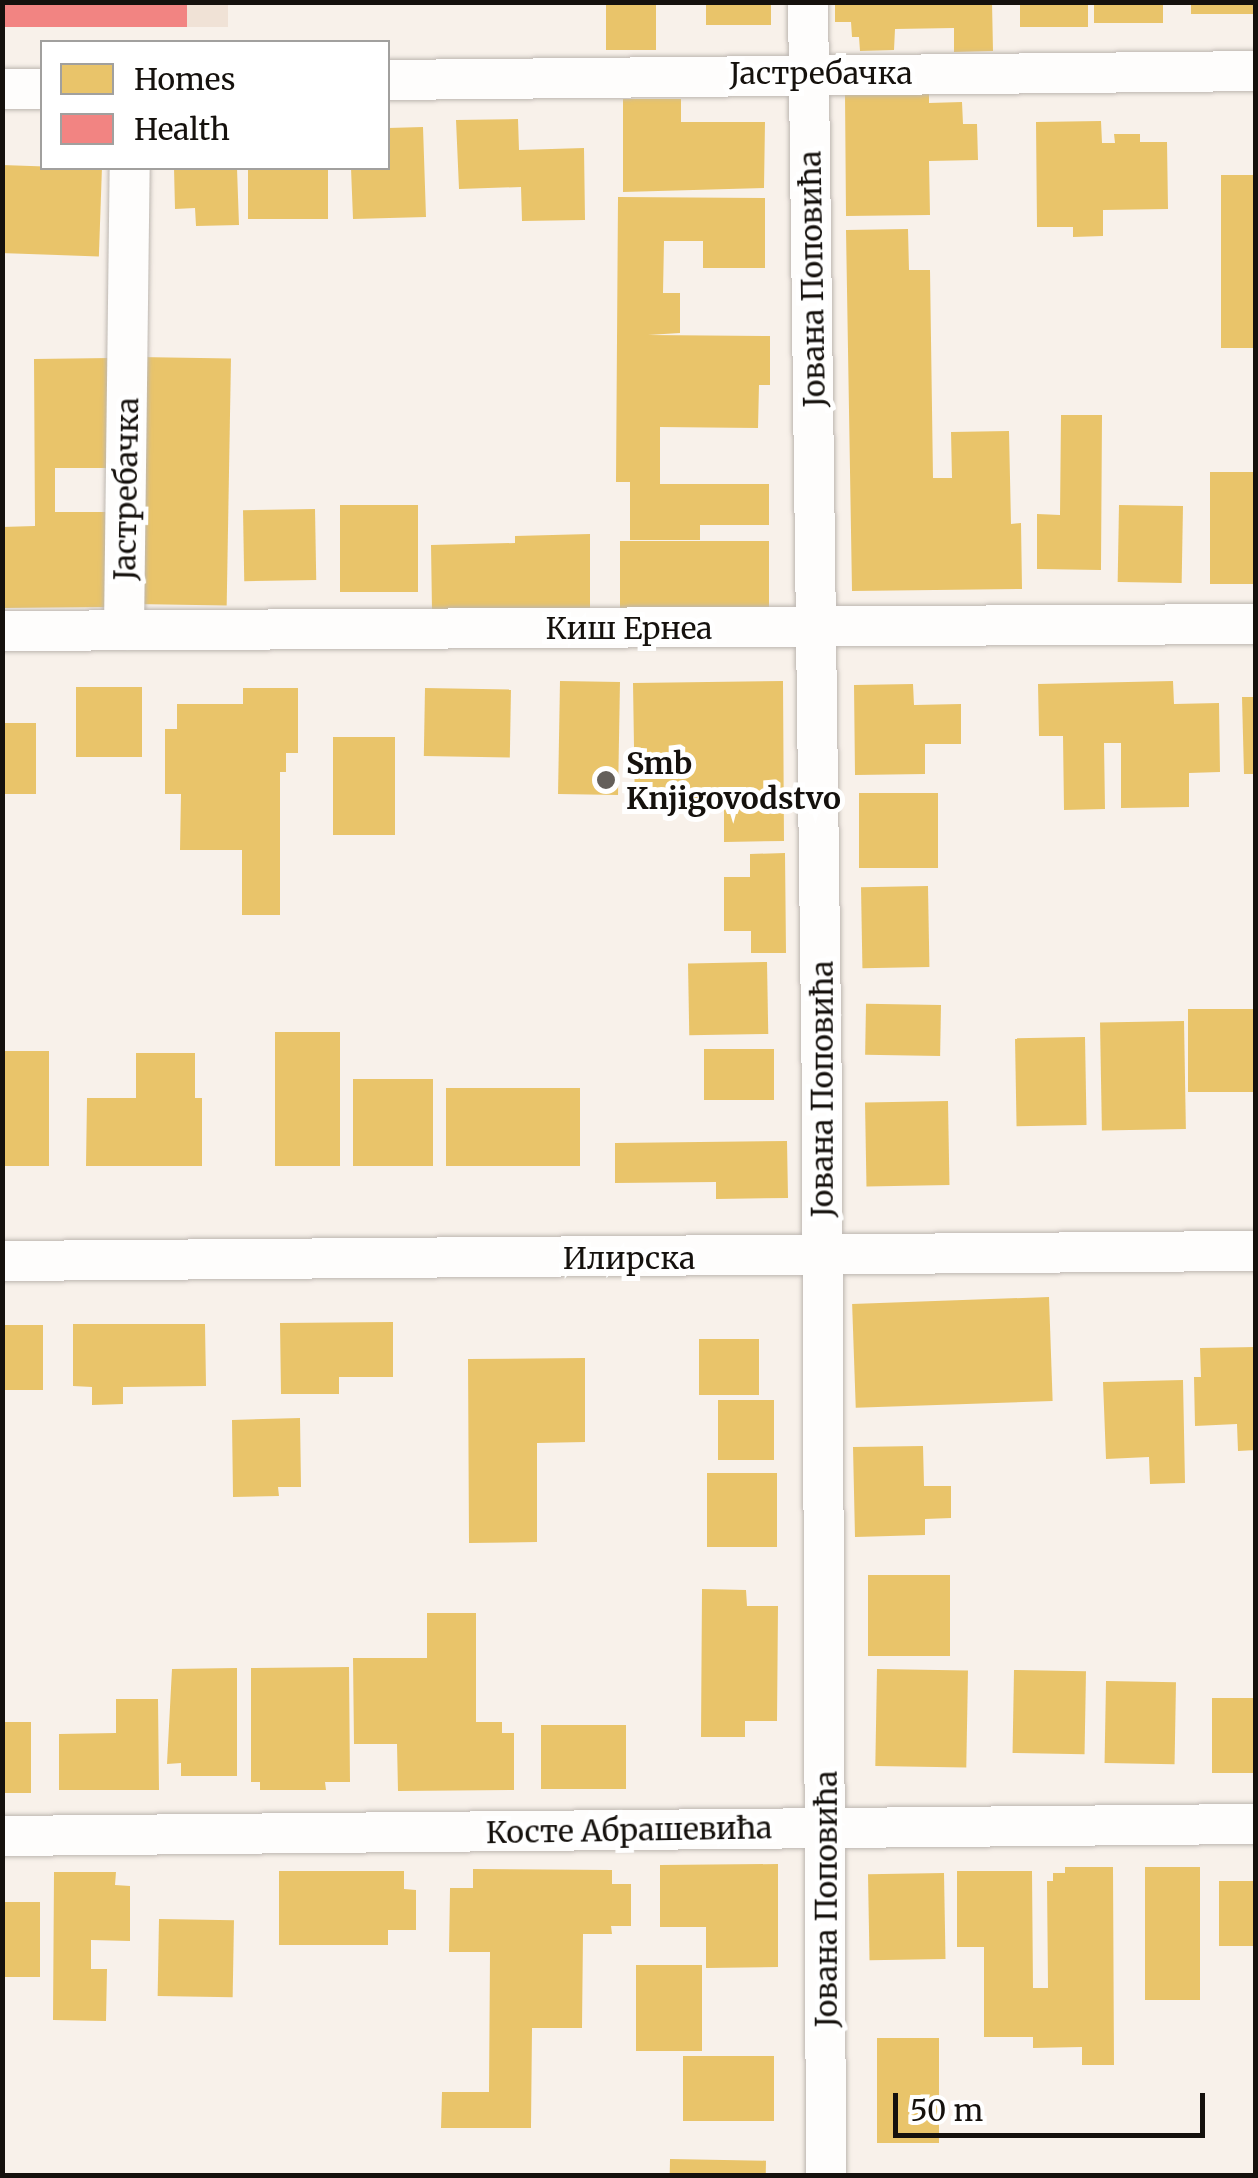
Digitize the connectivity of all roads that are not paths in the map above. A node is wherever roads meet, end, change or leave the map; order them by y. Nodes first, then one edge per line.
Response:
1 (808, 2) edge
2 (1256, 71) edge
3 (808, 73) junction
4 (390, 80) edge
5 (2, 89) edge
6 (40, 89) edge
7 (130, 170) edge
8 (1256, 624) edge
9 (818, 627) junction
10 (124, 630) junction
11 (2, 631) edge
12 (1256, 1250) edge
13 (823, 1257) junction
14 (2, 1261) edge
15 (1256, 1824) edge
16 (826, 1828) junction
17 (2, 1836) edge
18 (826, 2176) edge

1 - 3 street, Јована Поповића
2 - 3 street, Јастребачка
3 - 4 street, Јастребачка
3 - 9 street, Јована Поповића
5 - 6 street
7 - 10 street, Јастребачка
8 - 9 street, Киш Ернеа
9 - 10 street, Киш Ернеа
9 - 13 street, Јована Поповића
10 - 11 street, Киш Ернеа
12 - 13 street, Илирска
13 - 14 street, Илирска
13 - 16 street, Јована Поповића
15 - 16 street, Косте Абрашевића
16 - 17 street, Косте Абрашевића
16 - 18 street, Јована Поповића

